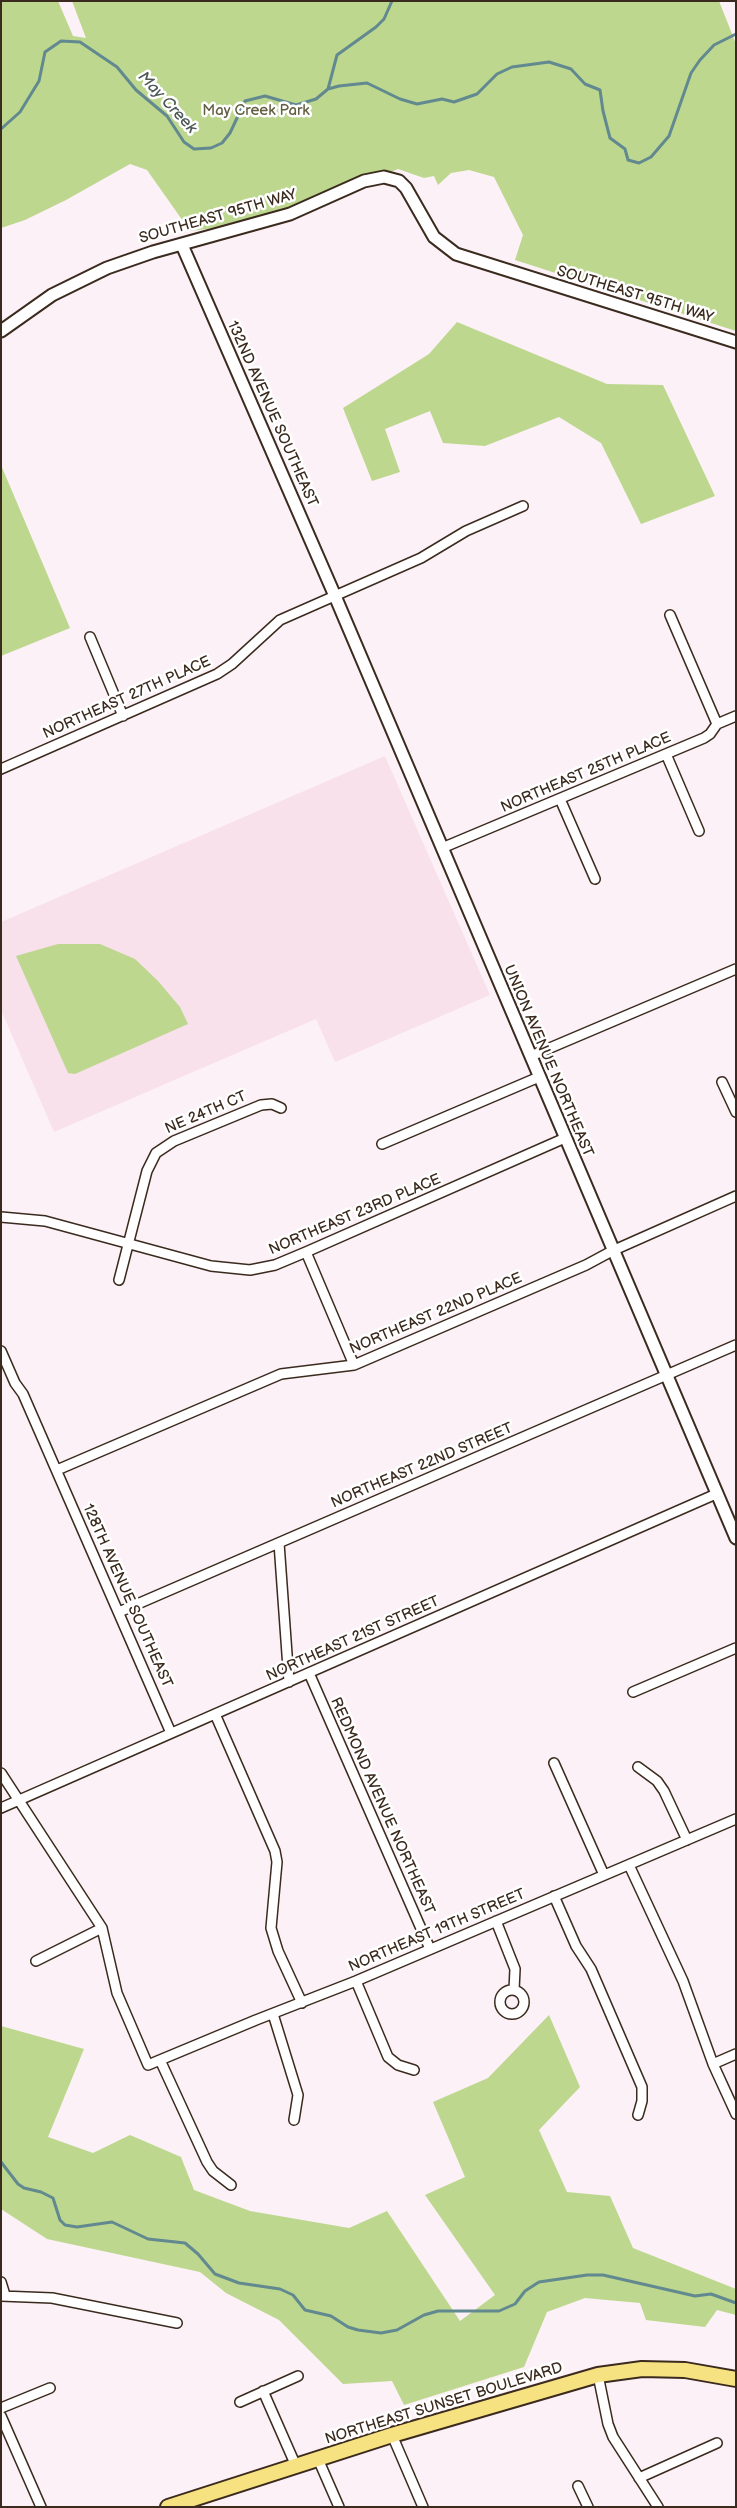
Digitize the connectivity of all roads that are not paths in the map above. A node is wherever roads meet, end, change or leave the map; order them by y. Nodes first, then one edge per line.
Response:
1 (182, 245) junction
2 (1, 332) edge
3 (736, 342) edge
4 (523, 506) dead end
5 (335, 596) junction
6 (670, 615) dead end
7 (90, 637) dead end
8 (124, 716) junction
9 (736, 716) edge
10 (717, 724) junction
11 (666, 754) junction
12 (1, 770) edge
13 (560, 799) junction
14 (699, 831) dead end
15 (442, 848) junction
16 (595, 879) dead end
17 (736, 969) edge
18 (530, 1056) junction
19 (539, 1077) junction
20 (722, 1082) dead end
21 (281, 1108) dead end
22 (736, 1112) edge
23 (565, 1138) junction
24 (382, 1144) dead end
25 (736, 1196) edge
26 (1, 1217) edge
27 (128, 1244) junction
28 (612, 1250) junction
29 (306, 1252) junction
30 (119, 1280) dead end
31 (736, 1345) edge
32 (1, 1351) edge
33 (354, 1366) junction
34 (665, 1375) junction
35 (57, 1470) junction
36 (716, 1494) junction
37 (736, 1538) edge
38 (279, 1543) junction
39 (118, 1612) junction
40 (736, 1648) edge
41 (309, 1673) junction
42 (289, 1682) junction
43 (633, 1692) dead end
44 (215, 1714) junction
45 (171, 1733) junction
46 (554, 1763) dead end
47 (638, 1767) dead end
48 (1, 1774) edge
49 (20, 1800) junction
50 (1, 1808) edge
51 (736, 1819) edge
52 (687, 1840) junction
53 (629, 1865) junction
54 (604, 1875) junction
55 (554, 1896) junction
56 (496, 1921) junction
57 (102, 1928) junction
58 (430, 1949) junction
59 (36, 1960) dead end
60 (356, 1981) junction
61 (514, 1990) dead end
62 (302, 2003) junction
63 (273, 2014) junction
64 (736, 2054) edge
65 (160, 2060) junction
66 (713, 2064) junction
67 (414, 2070) dead end
68 (736, 2114) edge
69 (638, 2115) dead end
70 (294, 2120) dead end
71 (231, 2185) dead end
72 (1, 2282) edge
73 (3, 2295) edge
74 (177, 2323) dead end
75 (598, 2375) junction
76 (298, 2376) dead end
77 (736, 2378) edge
78 (50, 2388) dead end
79 (263, 2392) junction
80 (240, 2402) dead end
81 (1, 2408) edge
82 (1, 2416) edge
83 (392, 2435) junction
84 (717, 2443) dead end
85 (318, 2459) junction
86 (296, 2466) junction
87 (639, 2478) junction
88 (578, 2486) dead end
89 (194, 2502) edge
90 (41, 2507) edge
91 (168, 2507) edge
92 (339, 2507) edge
93 (423, 2507) edge
94 (588, 2507) edge
95 (658, 2507) edge

1 - 2 street, SOUTHEAST 95TH WAY
1 - 3 street, SOUTHEAST 95TH WAY
1 - 5 street, 132ND AVENUE SOUTHEAST
4 - 5 street, NORTHEAST 27TH PLACE
5 - 8 street, NORTHEAST 27TH PLACE
5 - 15 street, UNION AVENUE NORTHEAST
6 - 10 street
7 - 8 street
8 - 12 street, NORTHEAST 27TH PLACE
9 - 10 street, NORTHEAST 25TH PLACE
10 - 11 street, NORTHEAST 25TH PLACE
11 - 13 street, NORTHEAST 25TH PLACE
11 - 14 street
13 - 15 street, NORTHEAST 25TH PLACE
13 - 16 street
15 - 18 street, UNION AVENUE NORTHEAST
17 - 18 street
18 - 19 street, UNION AVENUE NORTHEAST
19 - 23 street, UNION AVENUE NORTHEAST
19 - 24 street
20 - 22 street
21 - 27 street, NE 24TH CT
23 - 28 street, UNION AVENUE NORTHEAST
23 - 29 street, NORTHEAST 23RD PLACE
25 - 28 street, NORTHEAST 22ND PLACE
26 - 27 street, NORTHEAST 23RD PLACE
27 - 29 street, NORTHEAST 23RD PLACE
27 - 30 street, NE 24TH CT
28 - 33 street, NORTHEAST 22ND PLACE
28 - 34 street, UNION AVENUE NORTHEAST
29 - 33 street
31 - 34 street, NORTHEAST 22ND STREET
32 - 35 street, 128TH AVENUE SOUTHEAST
33 - 35 street, NORTHEAST 22ND PLACE
34 - 36 street, UNION AVENUE NORTHEAST
34 - 38 street, NORTHEAST 22ND STREET
35 - 39 street, 128TH AVENUE SOUTHEAST
36 - 37 street, UNION AVENUE NORTHEAST
36 - 41 street, NORTHEAST 21ST STREET
38 - 39 street, NORTHEAST 22ND STREET
38 - 42 street
39 - 45 street, 128TH AVENUE SOUTHEAST
40 - 43 street
41 - 42 street, NORTHEAST 21ST STREET
41 - 58 street, REDMOND AVENUE NORTHEAST
42 - 44 street, NORTHEAST 21ST STREET
44 - 45 street, NORTHEAST 21ST STREET
44 - 62 street
45 - 49 street, NORTHEAST 21ST STREET
46 - 54 street
47 - 52 street
48 - 49 street
49 - 50 street, NORTHEAST 21ST STREET
49 - 57 street
51 - 52 street, NORTHEAST 19TH STREET
52 - 53 street, NORTHEAST 19TH STREET
53 - 54 street, NORTHEAST 19TH STREET
53 - 66 street
54 - 55 street, NORTHEAST 19TH STREET
55 - 56 street, NORTHEAST 19TH STREET
55 - 69 street
56 - 58 street, NORTHEAST 19TH STREET
56 - 61 street
57 - 59 street
57 - 65 street, NORTHEAST 19TH STREET
58 - 60 street, NORTHEAST 19TH STREET
60 - 62 street, NORTHEAST 19TH STREET
60 - 67 street
62 - 63 street, NORTHEAST 19TH STREET
63 - 65 street, NORTHEAST 19TH STREET
63 - 70 street
64 - 66 street
65 - 71 street
66 - 68 street
72 - 73 street
73 - 74 street
75 - 77 main road, NORTHEAST SUNSET BOULEVARD
75 - 83 main road, NORTHEAST SUNSET BOULEVARD
75 - 87 street
76 - 79 street
78 - 81 street
79 - 80 street
79 - 86 street
82 - 90 street
83 - 85 main road, NORTHEAST SUNSET BOULEVARD
83 - 93 street
84 - 87 street
85 - 86 main road, NORTHEAST SUNSET BOULEVARD
85 - 92 street
86 - 89 main road, NORTHEAST SUNSET BOULEVARD
87 - 95 street
88 - 94 street
89 - 91 main road, NORTHEAST SUNSET BOULEVARD

